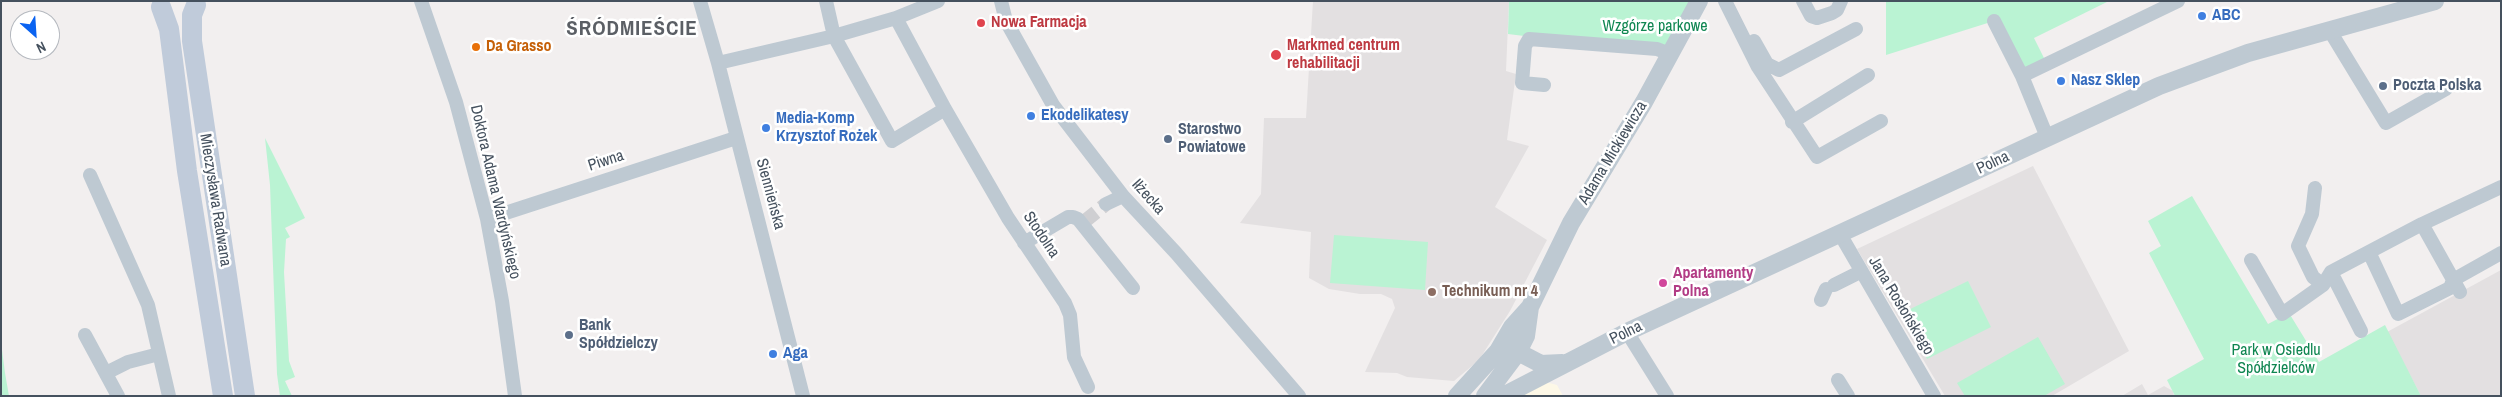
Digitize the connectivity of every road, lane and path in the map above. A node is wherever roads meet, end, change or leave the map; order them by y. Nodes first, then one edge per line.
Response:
1 (421, 1) edge
2 (700, 1) edge
3 (826, 1) edge
4 (938, 1) edge
5 (1001, 1) edge
6 (1699, 1) edge
7 (1804, 1) edge
8 (1841, 1) edge
9 (2178, 1) edge
10 (2435, 1) edge
11 (199, 3) edge
12 (157, 4) edge
13 (1728, 6) edge
14 (896, 18) junction
15 (1994, 21) dead end
16 (1856, 28) dead end
17 (2330, 32) junction
18 (834, 36) junction
19 (1670, 54) junction
20 (718, 63) junction
21 (1868, 75) dead end
22 (2022, 76) junction
23 (1544, 85) dead end
24 (2446, 89) dead end
25 (945, 109) junction
26 (1792, 122) junction
27 (1881, 122) dead end
28 (2047, 137) junction
29 (736, 138) junction
30 (90, 175) dead end
31 (2501, 187) edge
32 (2314, 188) dead end
33 (1123, 196) junction
34 (1106, 204) tunnel mouth
35 (486, 219) junction
36 (2422, 224) junction
37 (1840, 234) junction
38 (1024, 243) junction
39 (2368, 252) junction
40 (2501, 253) edge
41 (2251, 260) dead end
42 (1860, 272) junction
43 (2331, 272) junction
44 (2323, 285) junction
45 (2456, 286) junction
46 (1133, 288) dead end
47 (1827, 291) dead end
48 (1530, 307) junction
49 (2361, 331) dead end
50 (1627, 332) junction
51 (85, 335) dead end
52 (1498, 351) junction
53 (159, 354) junction
54 (1513, 360) junction
55 (1566, 362) junction
56 (106, 373) junction
57 (1534, 379) junction
58 (1838, 380) dead end
59 (1088, 387) dead end
60 (118, 396) edge
61 (169, 396) edge
62 (223, 396) edge
63 (246, 396) edge
64 (516, 396) edge
65 (803, 396) edge
66 (1299, 396) edge
67 (1457, 396) edge
68 (1485, 396) edge
69 (1503, 396) edge
70 (1667, 396) edge
71 (1848, 396) edge
72 (1934, 396) edge

1 - 35 street, Doktora Adama Wardyńskiego
2 - 20 street, Siennieńska
3 - 18 street
4 - 14 street
5 - 33 street, Iłżecka
6 - 19 street, Adama Mickiewicza
7 - 8 street
9 - 22 street
10 - 17 street, Polna
11 - 12 main road
11 - 63 main road, Mieczysława Radwana
12 - 62 main road, Mieczysława Radwana
13 - 16 street
13 - 26 street
14 - 18 street
14 - 25 street, Stodolna
15 - 22 street
17 - 24 street
17 - 28 street, Polna
18 - 20 street
18 - 25 street
19 - 23 street
19 - 48 street, Adama Mickiewicza
20 - 29 street, Siennieńska
21 - 26 street
22 - 28 street
25 - 38 street, Stodolna
26 - 27 street
28 - 37 street, Polna
29 - 35 street, Piwna
29 - 65 street, Siennieńska
30 - 53 street
31 - 36 street
32 - 44 street
33 - 34 street
33 - 66 street, Iłżecka
35 - 64 street, Doktora Adama Wardyńskiego
36 - 39 street
36 - 45 street
37 - 42 street, Jana Rosłońskiego
37 - 50 street, Polna
38 - 46 street
38 - 59 street, Stodolna
39 - 43 street
39 - 45 street
40 - 45 street
41 - 44 street
42 - 47 street
42 - 72 street, Jana Rosłońskiego
43 - 44 street
43 - 49 street
48 - 52 street, Adama Mickiewicza
48 - 54 street, Adama Mickiewicza
50 - 55 street, Polna
50 - 70 street
51 - 56 street
52 - 54 street
52 - 67 street, Adama Mickiewicza
53 - 56 street
53 - 61 street
54 - 55 street, Polna
54 - 57 street
54 - 68 street, Adama Mickiewicza
55 - 57 street, Polna
56 - 60 street
57 - 69 street, Polna
58 - 71 street

